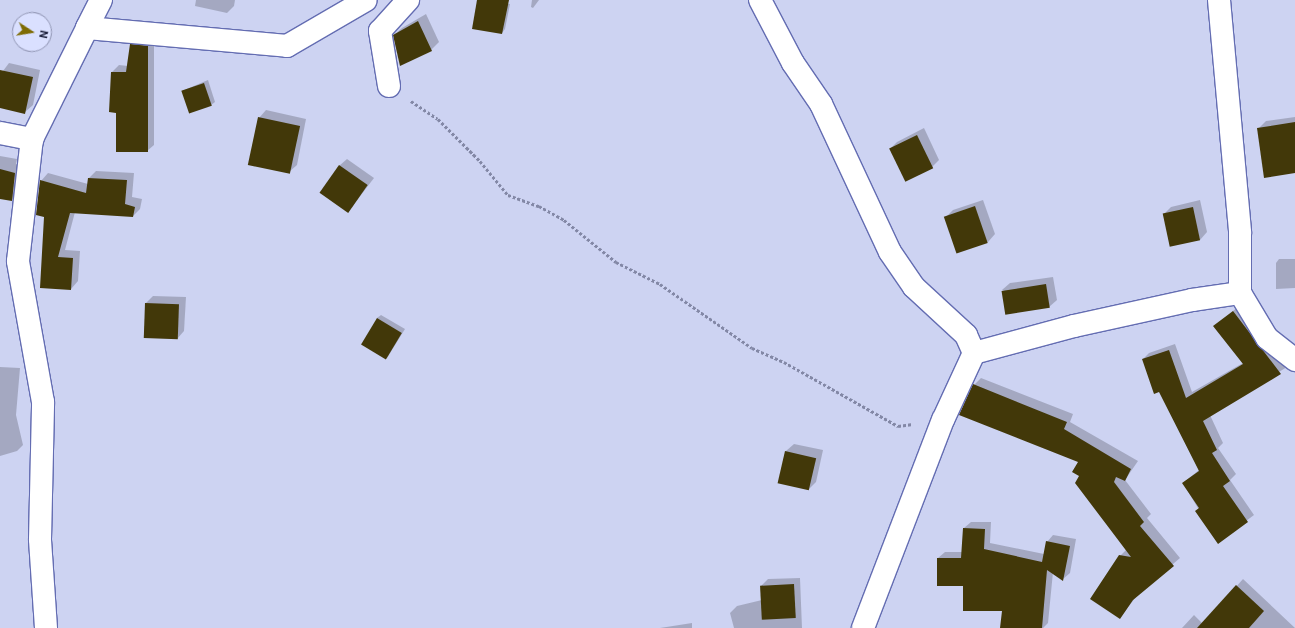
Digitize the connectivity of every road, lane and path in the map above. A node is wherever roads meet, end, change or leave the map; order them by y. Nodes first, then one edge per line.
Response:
1 (101, 0) edge
2 (366, 0) edge
3 (408, 0) edge
4 (760, 0) edge
5 (1219, 0) edge
6 (87, 28) junction
7 (389, 86) joint
8 (0, 133) edge
9 (32, 139) junction
10 (1240, 293) junction
11 (974, 353) junction
12 (1295, 360) edge
13 (944, 420) junction
14 (46, 628) edge
15 (863, 628) edge

1 - 6 street
2 - 6 street
3 - 7 street
4 - 11 street
5 - 10 street
6 - 9 street
7 - 13 path
8 - 9 street
9 - 14 street
10 - 11 street
10 - 12 street
11 - 13 street
13 - 15 street

